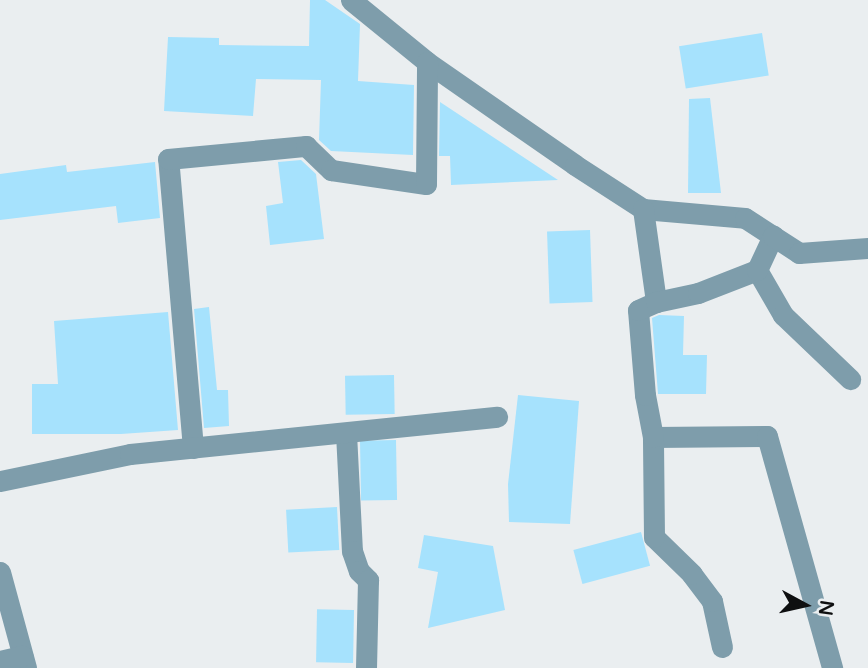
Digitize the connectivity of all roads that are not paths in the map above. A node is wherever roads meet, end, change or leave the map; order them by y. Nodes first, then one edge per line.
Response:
1 (351, 0) edge
2 (428, 62) junction
3 (643, 209) junction
4 (773, 236) junction
5 (868, 248) edge
6 (757, 270) junction
7 (656, 302) junction
8 (850, 379) dead end
9 (497, 417) dead end
10 (346, 433) junction
11 (653, 437) junction
12 (193, 448) junction
13 (0, 481) edge
14 (0, 572) edge
15 (722, 647) dead end
16 (0, 661) edge
17 (24, 662) edge
18 (366, 668) edge
19 (832, 668) edge

1 - 2 street
2 - 3 street
2 - 12 street
3 - 4 street
3 - 7 street
4 - 5 street
4 - 6 street
6 - 7 street
6 - 8 street
7 - 11 street
9 - 10 street
10 - 12 street
10 - 18 street
11 - 15 street
11 - 19 street
12 - 13 street
14 - 17 street
16 - 17 street

